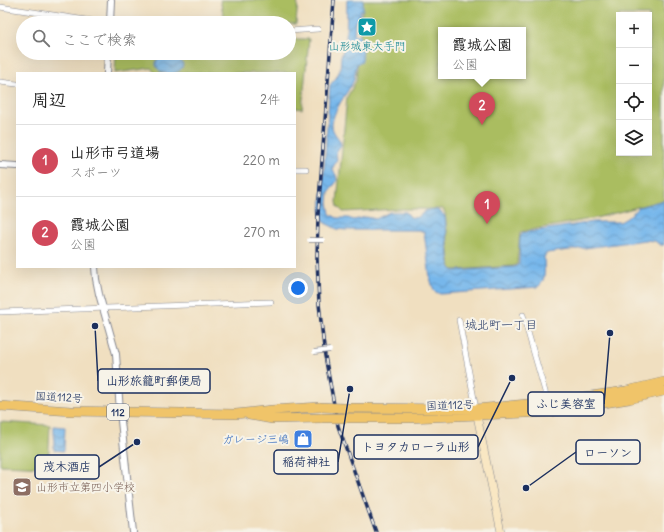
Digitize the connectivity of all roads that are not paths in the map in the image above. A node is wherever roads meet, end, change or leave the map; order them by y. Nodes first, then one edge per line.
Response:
1 (111, 0) edge
2 (0, 7) edge
3 (60, 16) edge
4 (110, 16) edge
5 (318, 29) dead end
6 (296, 31) edge
7 (107, 60) edge
8 (106, 72) edge
9 (0, 82) edge
10 (16, 84) edge
11 (0, 165) edge
12 (16, 166) edge
13 (296, 169) edge
14 (306, 169) dead end
15 (309, 240) dead end
16 (323, 240) dead end
17 (95, 268) edge
18 (271, 302) dead end
19 (104, 309) junction
20 (0, 312) edge
21 (523, 315) dead end
22 (459, 320) dead end
23 (330, 350) dead end
24 (314, 352) dead end
25 (664, 382) edge
26 (664, 391) edge
27 (548, 402) junction
28 (0, 406) edge
29 (120, 412) junction
30 (476, 412) junction
31 (236, 414) junction
32 (133, 532) edge
33 (501, 532) edge

1 - 4 street
2 - 3 street
5 - 6 street
7 - 8 street
9 - 10 street
11 - 12 street
13 - 14 street
15 - 16 street, bridge
17 - 19 street
18 - 19 street
19 - 20 street
19 - 29 street
21 - 27 street
22 - 30 street
23 - 24 street, bridge
25 - 27 highway, 国道112号 / 112
26 - 30 highway, 国道112号 / 112
27 - 30 highway, 国道112号 / 112
28 - 29 highway, 国道112号 / 112
29 - 31 highway, 国道112号 / 112
29 - 32 street
30 - 31 highway, 国道112号 / 112, bridge
30 - 31 highway, 国道112号 / 112, bridge
30 - 33 main road

